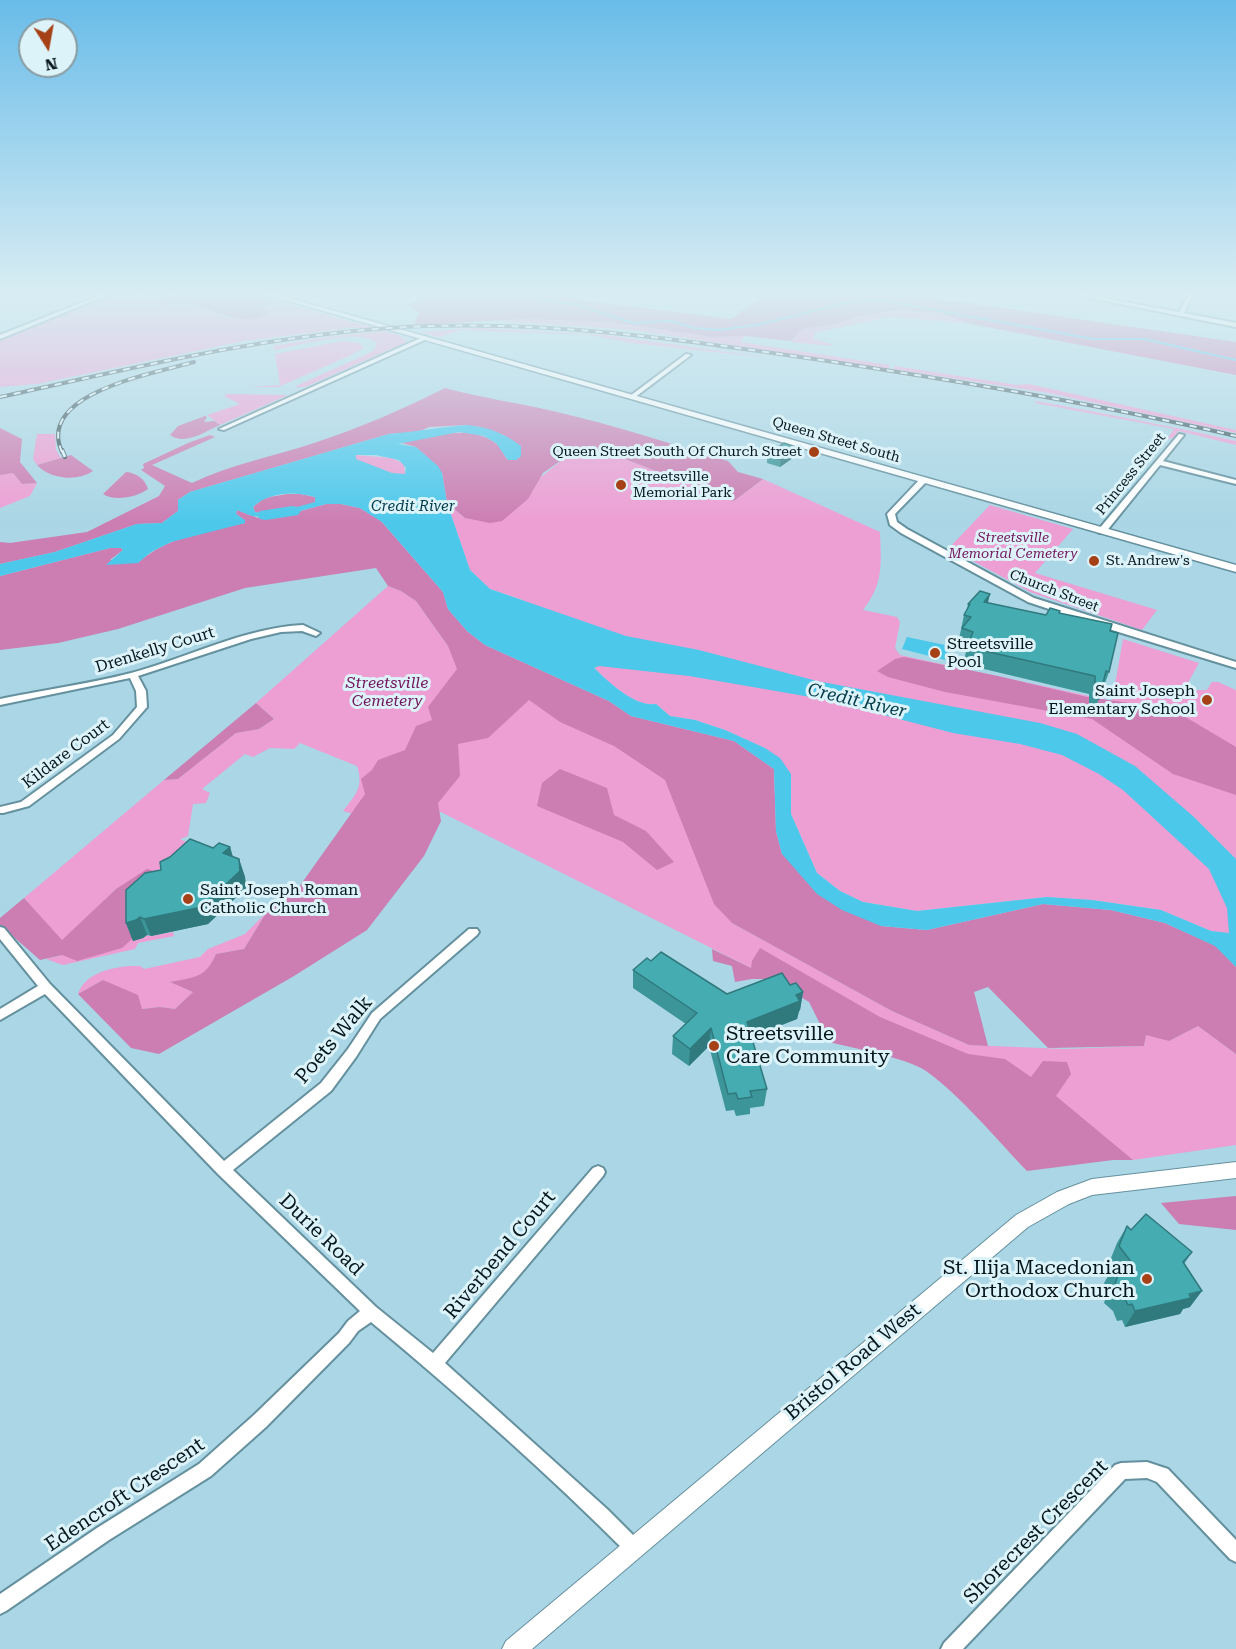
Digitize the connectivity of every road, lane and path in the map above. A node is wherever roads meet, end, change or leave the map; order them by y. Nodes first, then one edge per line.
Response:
1 (351, 371) edge
2 (541, 371) edge
3 (667, 371) edge
4 (632, 397) junction
5 (222, 429) dead end
6 (1181, 435) dead end
7 (1158, 462) junction
8 (924, 480) junction
9 (1236, 482) edge
10 (1102, 531) junction
11 (1236, 569) edge
12 (316, 633) dead end
13 (1236, 666) edge
14 (133, 675) junction
15 (0, 702) edge
16 (3, 810) dead end
17 (0, 931) edge
18 (473, 932) dead end
19 (46, 987) junction
20 (0, 1015) edge
21 (224, 1170) junction
22 (1236, 1170) edge
23 (598, 1172) dead end
24 (371, 1312) junction
25 (434, 1364) junction
26 (634, 1548) junction
27 (1236, 1553) edge
28 (0, 1605) edge
29 (514, 1649) edge
30 (950, 1649) edge

1 - 5 street
2 - 4 main road, Queen Street South
3 - 4 street
4 - 8 main road, Queen Street South
6 - 7 street, Princess Street
7 - 9 street
7 - 10 street, Princess Street
8 - 10 main road, Queen Street South
8 - 13 street, Church Street
10 - 11 main road, Queen Street South
12 - 14 street, Drenkelly Court
14 - 15 street, Drenkelly Court
14 - 16 street, Kildare Court
17 - 19 street, Durie Road
18 - 21 street, Poets Walk
19 - 20 street
19 - 21 street, Durie Road
21 - 24 street, Durie Road
22 - 26 street, Bristol Road West
23 - 25 street, Riverbend Court
24 - 25 street, Durie Road
24 - 28 street, Edencroft Crescent
25 - 26 street, Durie Road
26 - 29 street, Bristol Road West
27 - 30 street, Shorecrest Crescent

